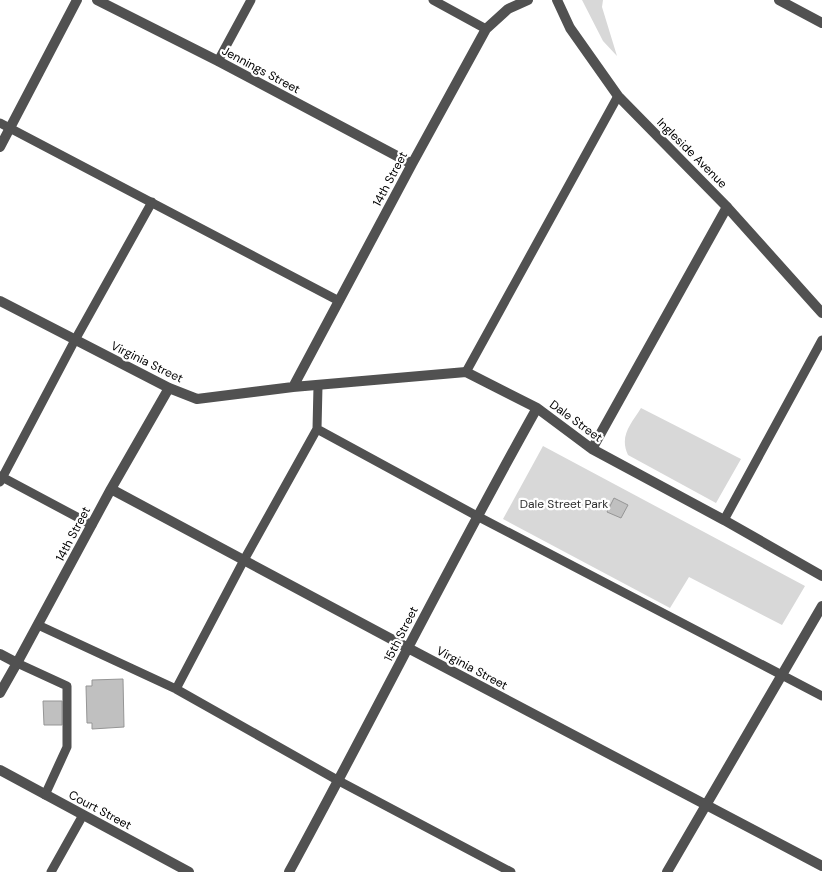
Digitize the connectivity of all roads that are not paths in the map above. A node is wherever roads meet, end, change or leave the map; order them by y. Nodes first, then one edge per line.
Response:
1 (77, 0) edge
2 (98, 0) edge
3 (251, 0) edge
4 (433, 0) edge
5 (528, 0) edge
6 (557, 0) edge
7 (779, 0) edge
8 (822, 23) edge
9 (486, 29) junction
10 (218, 61) junction
11 (618, 96) junction
12 (0, 123) edge
13 (10, 128) junction
14 (0, 147) edge
15 (412, 164) junction
16 (152, 202) junction
17 (727, 207) junction
18 (0, 301) edge
19 (339, 301) junction
20 (822, 313) edge
21 (75, 340) junction
22 (822, 340) edge
23 (466, 372) junction
24 (318, 386) junction
25 (169, 388) junction
26 (293, 388) junction
27 (537, 408) junction
28 (317, 429) junction
29 (592, 449) junction
30 (1, 478) edge
31 (111, 489) junction
32 (476, 516) junction
33 (724, 520) junction
34 (92, 525) junction
35 (244, 560) junction
36 (822, 576) edge
37 (822, 606) edge
38 (38, 625) junction
39 (408, 648) junction
40 (0, 654) edge
41 (17, 663) junction
42 (781, 674) junction
43 (176, 689) junction
44 (0, 693) edge
45 (822, 696) edge
46 (0, 770) edge
47 (339, 781) junction
48 (45, 795) junction
49 (706, 806) junction
50 (82, 815) junction
51 (822, 866) edge
52 (51, 872) edge
53 (189, 872) edge
54 (289, 872) edge
55 (511, 872) edge
56 (668, 872) edge

1 - 13 street
2 - 10 street, Jennings Street
3 - 10 lane
4 - 9 lane
5 - 9 street, 14th Street
6 - 11 street, Ingleside Avenue
7 - 8 street
9 - 15 street, 14th Street
10 - 15 street, Jennings Street
11 - 17 street, Ingleside Avenue
11 - 23 lane
12 - 13 lane
13 - 14 street
13 - 16 lane
15 - 19 street, 14th Street
16 - 19 lane
16 - 21 lane
17 - 20 street, Ingleside Avenue
17 - 29 street
18 - 21 street, Virginia Street
19 - 26 street, 14th Street
21 - 25 street, Virginia Street
21 - 30 lane
22 - 33 lane
23 - 24 street
23 - 27 street, Dale Street
24 - 26 street
24 - 28 lane
25 - 26 street, Virginia Street
25 - 31 street, 14th Street
27 - 29 street, Dale Street
27 - 32 street, 15th Street
28 - 32 lane
28 - 35 lane
29 - 33 street, Dale Street
30 - 34 lane
31 - 34 street, 14th Street
31 - 35 street, Virginia Street
32 - 39 street, 15th Street
32 - 42 lane
33 - 36 street, Dale Street
34 - 38 street, 14th Street
35 - 39 street, Virginia Street
35 - 43 lane
37 - 42 street
38 - 41 street, 14th Street
38 - 43 lane
39 - 47 street, 15th Street
39 - 49 street, Virginia Street
40 - 41 street
41 - 44 street, 14th Street
41 - 48 lane
42 - 45 lane
42 - 49 street
43 - 47 lane
46 - 48 street, Court Street
47 - 54 street, 15th Street
47 - 55 lane
48 - 50 street, Court Street
49 - 51 street, Virginia Street
49 - 56 street
50 - 52 lane
50 - 53 street, Court Street

